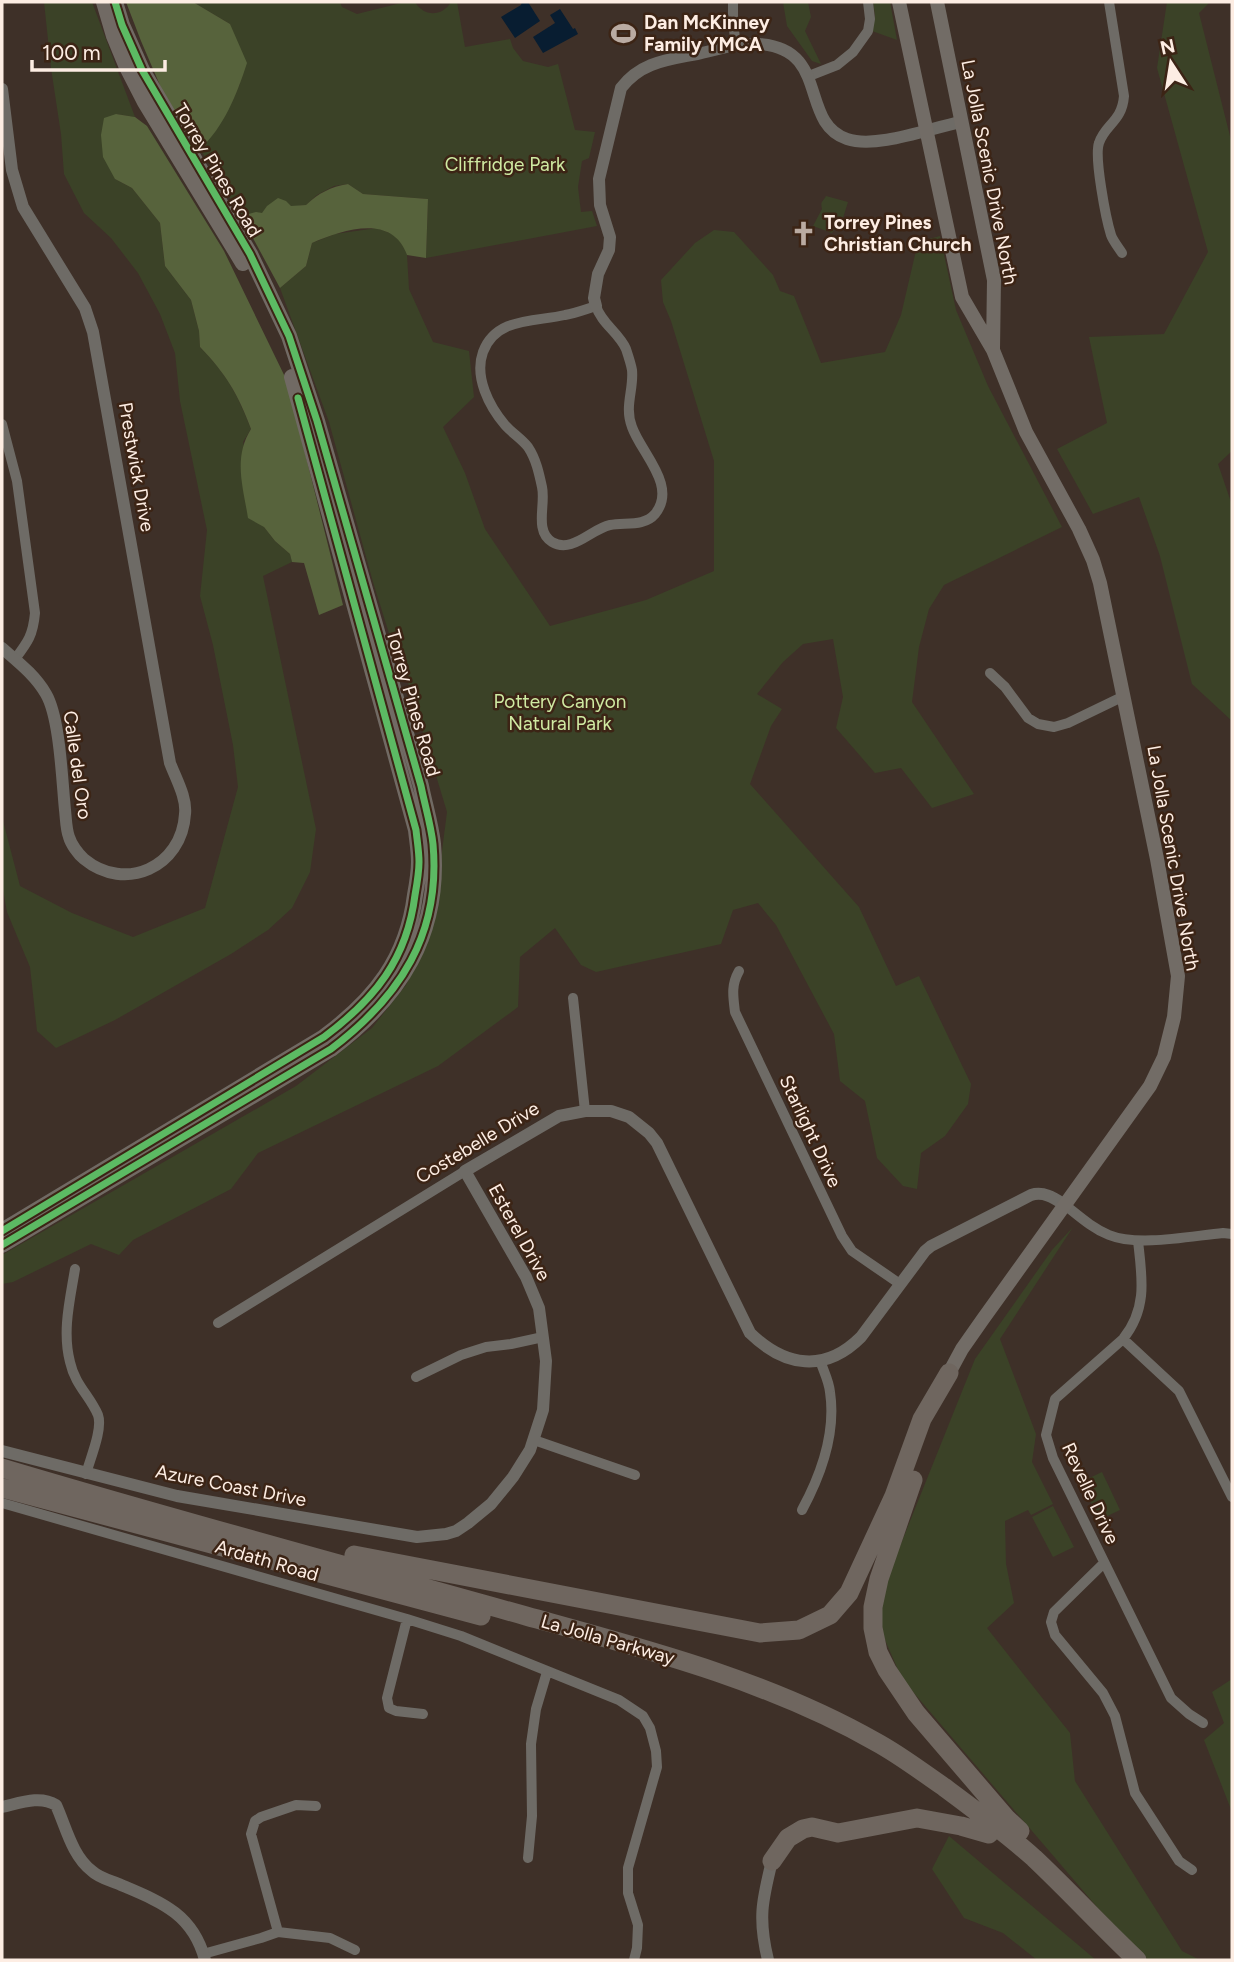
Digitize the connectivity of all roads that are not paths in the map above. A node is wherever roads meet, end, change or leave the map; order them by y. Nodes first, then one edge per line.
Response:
1 (104, 2) edge
2 (115, 2) edge
3 (733, 2) edge
4 (868, 2) edge
5 (899, 2) edge
6 (937, 2) edge
7 (1109, 2) edge
8 (736, 46) junction
9 (809, 76) junction
10 (2, 89) edge
11 (961, 121) junction
12 (926, 130) junction
13 (1122, 253) dead end
14 (596, 306) junction
15 (993, 350) junction
16 (2, 424) edge
17 (2, 648) edge
18 (15, 659) junction
19 (990, 673) dead end
20 (1124, 696) junction
21 (163, 862) joint
22 (739, 971) dead end
23 (573, 998) dead end
24 (585, 1111) junction
25 (465, 1171) junction
26 (1065, 1205) junction
27 (2, 1231) edge
28 (1232, 1234) edge
29 (1138, 1241) junction
30 (2, 1245) edge
31 (75, 1269) dead end
32 (900, 1284) junction
33 (218, 1323) dead end
34 (543, 1337) junction
35 (1123, 1339) junction
36 (820, 1360) junction
37 (949, 1373) junction
38 (416, 1377) dead end
39 (534, 1440) junction
40 (2, 1451) edge
41 (2, 1468) edge
42 (86, 1474) junction
43 (635, 1475) dead end
44 (2, 1488) edge
45 (1232, 1497) edge
46 (2, 1503) edge
47 (802, 1510) dead end
48 (184, 1521) junction
49 (456, 1531) joint
50 (1104, 1563) junction
51 (407, 1619) junction
52 (547, 1672) junction
53 (424, 1714) dead end
54 (1203, 1723) dead end
55 (316, 1806) dead end
56 (2, 1807) edge
57 (989, 1834) junction
58 (528, 1858) dead end
59 (772, 1861) joint
60 (1192, 1870) dead end
61 (1097, 1922) junction
62 (278, 1932) junction
63 (355, 1950) dead end
64 (204, 1957) edge
65 (634, 1960) edge
66 (768, 1960) edge
67 (1118, 1960) edge
68 (1137, 1960) edge

1 - 27 main road, Torrey Pines Road
2 - 30 main road, Torrey Pines Road
3 - 8 street
4 - 9 street
5 - 12 main road, La Jolla Scenic Drive North
6 - 11 main road, La Jolla Scenic Drive North
7 - 13 street
8 - 9 street
8 - 14 street
9 - 12 street
10 - 21 street, Prestwick Drive
11 - 12 street
11 - 15 main road, La Jolla Scenic Drive North
12 - 15 main road, La Jolla Scenic Drive North
14 - 14 street
15 - 20 main road, La Jolla Scenic Drive North
16 - 18 street
17 - 18 street, Calle del Oro
18 - 21 street, Calle del Oro
19 - 20 street
20 - 26 main road, La Jolla Scenic Drive North
22 - 32 street, Starlight Drive
23 - 24 street
24 - 25 street, Costebelle Drive
24 - 36 street, Costebelle Drive
25 - 33 street, Costebelle Drive
25 - 34 street, Esterel Drive
26 - 29 street
26 - 32 street
26 - 37 main road, La Jolla Scenic Drive North
28 - 29 street
29 - 35 street, Revelle Drive
31 - 42 street
32 - 36 street
34 - 38 street
34 - 39 street, Esterel Drive
35 - 45 street
35 - 50 street, Revelle Drive
36 - 47 street
37 - 48 highway
37 - 61 highway
39 - 43 street
39 - 49 street, Esterel Drive
40 - 42 street, Azure Coast Drive
41 - 48 highway, La Jolla Parkway
42 - 49 street, Azure Coast Drive
44 - 57 highway, La Jolla Parkway
46 - 51 street, Ardath Road
48 - 61 highway, La Jolla Parkway
50 - 54 street, Revelle Drive
50 - 60 street
51 - 52 street, Ardath Road
51 - 53 street
52 - 58 street
52 - 65 street, Ardath Road
55 - 62 street
56 - 64 street
57 - 59 highway
57 - 67 highway, La Jolla Parkway
59 - 66 street
61 - 68 highway, La Jolla Parkway
62 - 63 street
62 - 64 street

